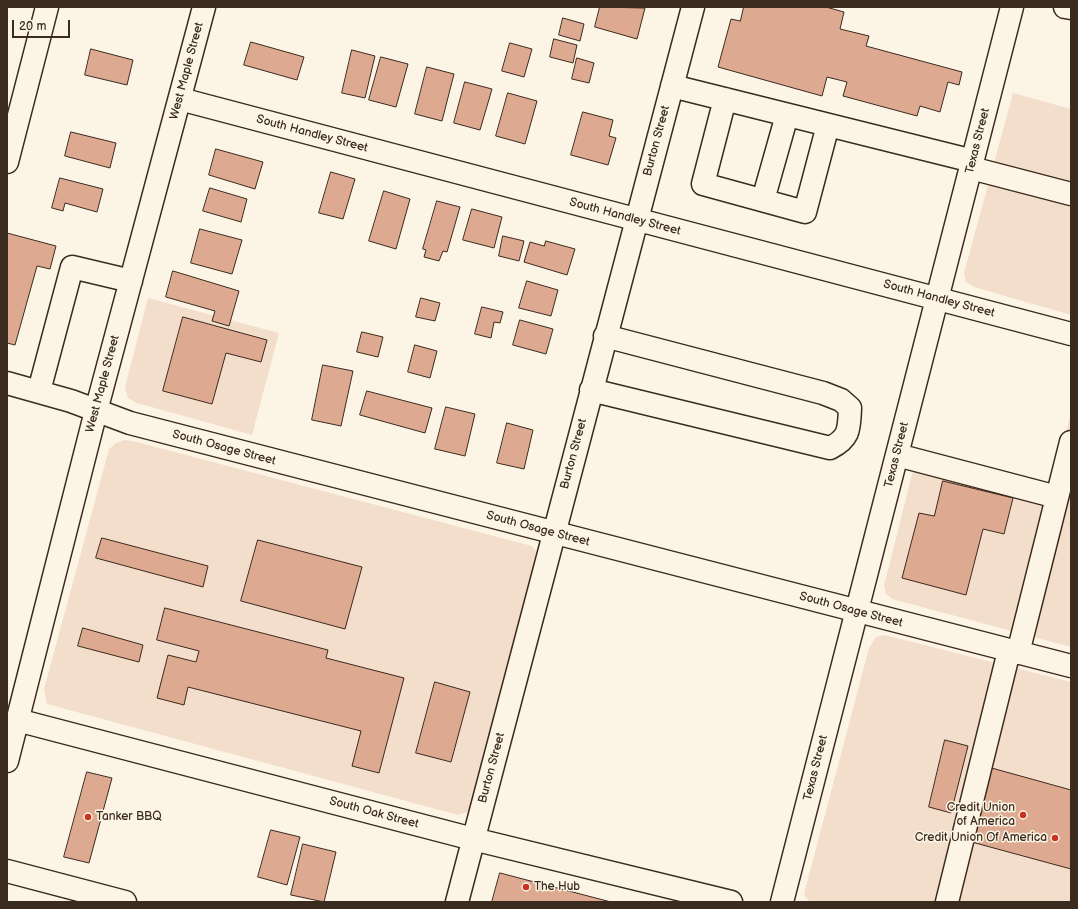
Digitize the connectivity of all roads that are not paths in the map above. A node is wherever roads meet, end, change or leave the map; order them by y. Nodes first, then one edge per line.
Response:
1 (47, 7) edge
2 (204, 7) edge
3 (693, 7) edge
4 (1012, 7) edge
5 (1065, 7) edge
6 (1071, 8) edge
7 (672, 86) junction
8 (180, 99) junction
9 (725, 100) junction
10 (787, 115) junction
11 (828, 125) junction
12 (7, 162) edge
13 (972, 165) junction
14 (1071, 194) edge
15 (763, 200) junction
16 (636, 220) junction
17 (131, 281) junction
18 (937, 299) junction
19 (1071, 334) edge
20 (605, 336) junction
21 (7, 384) edge
22 (591, 390) junction
23 (38, 391) junction
24 (96, 411) junction
25 (1071, 442) edge
26 (897, 454) junction
27 (1057, 497) junction
28 (554, 533) junction
29 (857, 612) junction
30 (1014, 652) junction
31 (1071, 666) edge
32 (17, 720) junction
33 (7, 761) edge
34 (473, 839) junction
35 (7, 871) edge
36 (125, 902) edge
37 (457, 902) edge
38 (731, 902) edge
39 (782, 902) edge
40 (947, 902) edge

1 - 12 street
2 - 8 street, West Maple Street
3 - 7 street, Burton Street
4 - 13 street, Texas Street
5 - 6 street
7 - 9 street
7 - 16 street, Burton Street
8 - 16 street, South Handley Street
8 - 17 street, West Maple Street
9 - 10 street
9 - 15 street
10 - 11 street
10 - 15 street
11 - 13 street
11 - 15 street
13 - 14 street
13 - 18 street, Texas Street
16 - 18 street, South Handley Street
16 - 20 street, Burton Street
17 - 23 street
17 - 24 street, West Maple Street
18 - 19 street, South Handley Street
18 - 26 street, Texas Street
20 - 22 street, Burton Street
20 - 22 street
21 - 23 street, South Osage Street
22 - 28 street, Burton Street
23 - 24 street, South Osage Street
24 - 28 street, South Osage Street
24 - 32 street, West Maple Street
25 - 27 street
26 - 27 street
26 - 29 street, Texas Street
27 - 30 street
28 - 29 street, South Osage Street
28 - 34 street, Burton Street
29 - 30 street, South Osage Street
29 - 39 street, Texas Street
30 - 31 street, South Osage Street
30 - 40 street
32 - 33 street, West Maple Street
32 - 34 street, South Oak Street
34 - 37 street, Burton Street
34 - 38 street, South Oak Street
35 - 36 street

